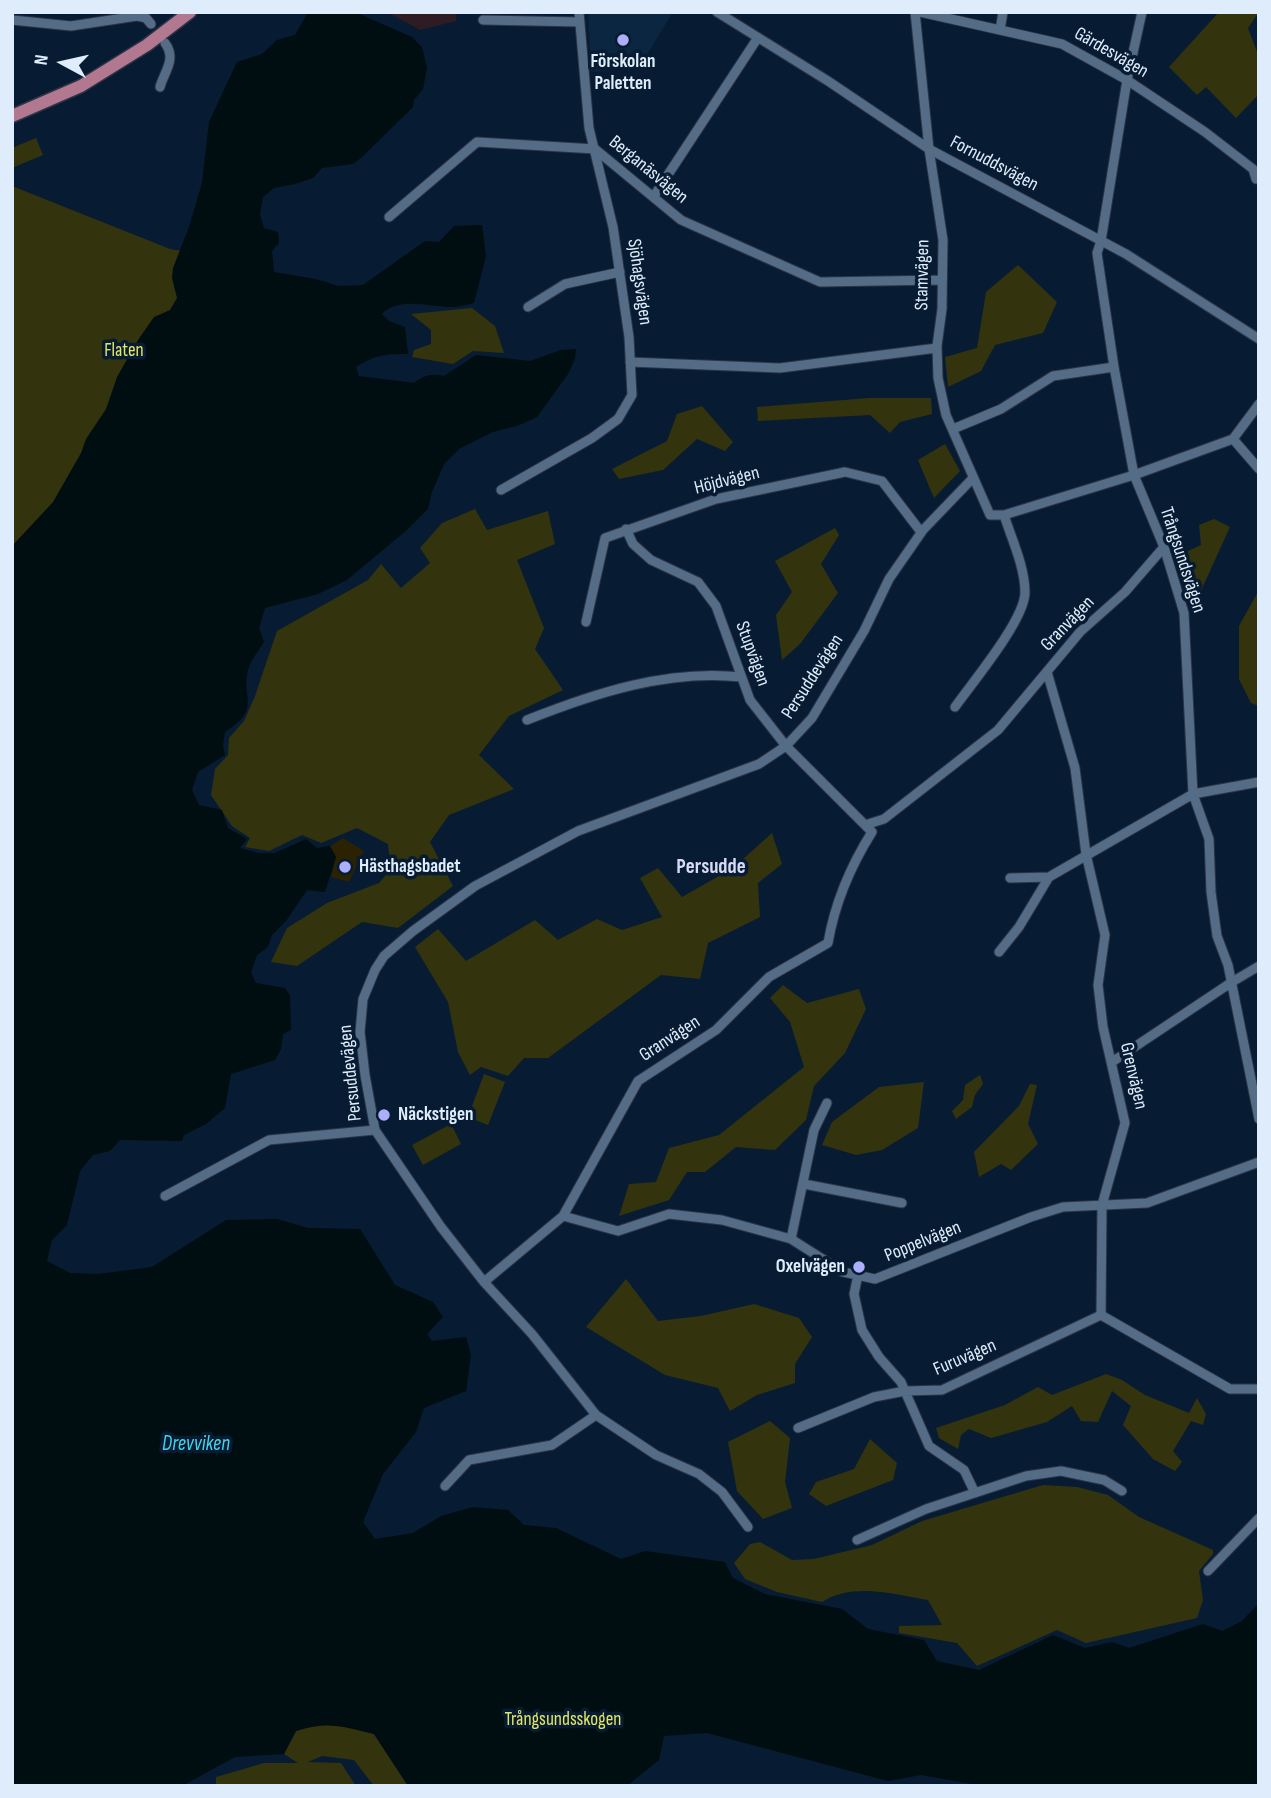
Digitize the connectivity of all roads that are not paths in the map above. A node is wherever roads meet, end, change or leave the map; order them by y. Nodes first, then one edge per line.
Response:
1 (180, 12) edge
2 (190, 12) edge
3 (717, 12) edge
4 (915, 12) edge
5 (920, 12) edge
6 (1003, 12) edge
7 (1142, 12) edge
8 (580, 17) edge
9 (12, 20) edge
10 (483, 20) dead end
11 (151, 23) dead end
12 (1000, 30) junction
13 (757, 39) junction
14 (164, 43) dead end
15 (1127, 80) junction
16 (160, 87) dead end
17 (12, 109) edge
18 (12, 116) edge
19 (595, 149) junction
20 (929, 149) junction
21 (1256, 178) dead end
22 (654, 196) junction
23 (389, 217) dead end
24 (1101, 241) junction
25 (620, 272) junction
26 (941, 280) junction
27 (528, 307) dead end
28 (1259, 339) edge
29 (937, 348) junction
30 (630, 362) junction
31 (1114, 367) junction
32 (1259, 404) edge
33 (953, 429) junction
34 (1233, 439) junction
35 (1259, 469) edge
36 (1134, 475) junction
37 (973, 478) junction
38 (501, 490) dead end
39 (1004, 515) junction
40 (626, 529) junction
41 (921, 532) junction
42 (1164, 547) junction
43 (586, 622) dead end
44 (1047, 672) junction
45 (741, 677) junction
46 (955, 707) dead end
47 (527, 720) dead end
48 (786, 746) junction
49 (1259, 782) edge
50 (1193, 794) junction
51 (869, 828) junction
52 (1086, 854) junction
53 (1049, 877) junction
54 (1010, 878) dead end
55 (999, 952) dead end
56 (1259, 966) edge
57 (1232, 982) junction
58 (1112, 1062) junction
59 (827, 1103) dead end
60 (1259, 1119) edge
61 (374, 1130) junction
62 (1259, 1162) edge
63 (804, 1184) junction
64 (165, 1196) dead end
65 (902, 1203) dead end
66 (1102, 1205) junction
67 (563, 1216) junction
68 (791, 1240) junction
69 (858, 1275) junction
70 (484, 1282) junction
71 (1101, 1315) junction
72 (1259, 1389) edge
73 (905, 1391) junction
74 (596, 1415) junction
75 (798, 1428) dead end
76 (445, 1486) dead end
77 (1122, 1491) dead end
78 (975, 1493) junction
79 (1259, 1518) edge
80 (748, 1527) dead end
81 (857, 1539) dead end
82 (1208, 1571) dead end

1 - 17 main road
2 - 18 main road
3 - 13 street, Fornuddsvägen
4 - 20 street, Stamvägen
5 - 12 street, Gärdesvägen
6 - 12 street
7 - 15 street, Trångsundsvägen
8 - 10 street
8 - 19 street, Sjöhagsvägen
9 - 11 street
12 - 15 street, Gärdesvägen
13 - 20 street, Fornuddsvägen
13 - 22 street
14 - 16 street
15 - 21 street, Gärdesvägen
15 - 24 street, Trångsundsvägen
19 - 22 street, Berganäsvägen
19 - 23 street, Berganäsvägen
19 - 25 street, Sjöhagsvägen
20 - 24 street, Fornuddsvägen
20 - 26 street, Stamvägen
22 - 26 street, Berganäsvägen
24 - 28 street, Fornuddsvägen
24 - 31 street, Trångsundsvägen
25 - 27 street
25 - 30 street, Sjöhagsvägen
26 - 29 street, Stamvägen
29 - 30 street
29 - 33 street, Stamvägen
30 - 38 street, Sjöhagsvägen
31 - 33 street
31 - 36 street, Trångsundsvägen
32 - 34 street
33 - 37 street, Stamvägen
34 - 35 street
34 - 36 street
36 - 39 street
36 - 42 street, Trångsundsvägen
37 - 39 street, Stamvägen
37 - 41 street, Persuddevägen
39 - 46 street
40 - 41 street, Höjdvägen
40 - 43 street, Höjdvägen
40 - 45 street, Stupvägen
41 - 48 street, Persuddevägen
42 - 44 street, Granvägen
42 - 50 street, Trångsundsvägen
44 - 51 street, Granvägen
44 - 52 street, Grenvägen
45 - 47 street
45 - 48 street, Stupvägen
48 - 51 street, Stupvägen
48 - 61 street, Persuddevägen
49 - 50 street
50 - 52 street
50 - 57 street, Trångsundsvägen
51 - 67 street, Granvägen
52 - 53 street
52 - 58 street, Grenvägen
53 - 54 street
53 - 55 street
56 - 57 street
57 - 58 street
57 - 60 street, Trångsundsvägen
58 - 66 street, Grenvägen
59 - 63 street
61 - 64 street
61 - 70 street, Persuddevägen
62 - 66 street, Poppelvägen
63 - 65 street
63 - 68 street
66 - 69 street, Poppelvägen
66 - 71 street, Grenvägen
67 - 68 street, Poppelvägen
67 - 70 street, Granvägen
68 - 69 street, Poppelvägen
69 - 73 street
70 - 74 street, Persuddevägen
71 - 72 street
71 - 73 street, Furuvägen
73 - 75 street, Furuvägen
73 - 78 street
74 - 76 street
74 - 80 street, Persuddevägen
77 - 78 street
78 - 81 street
79 - 82 street

